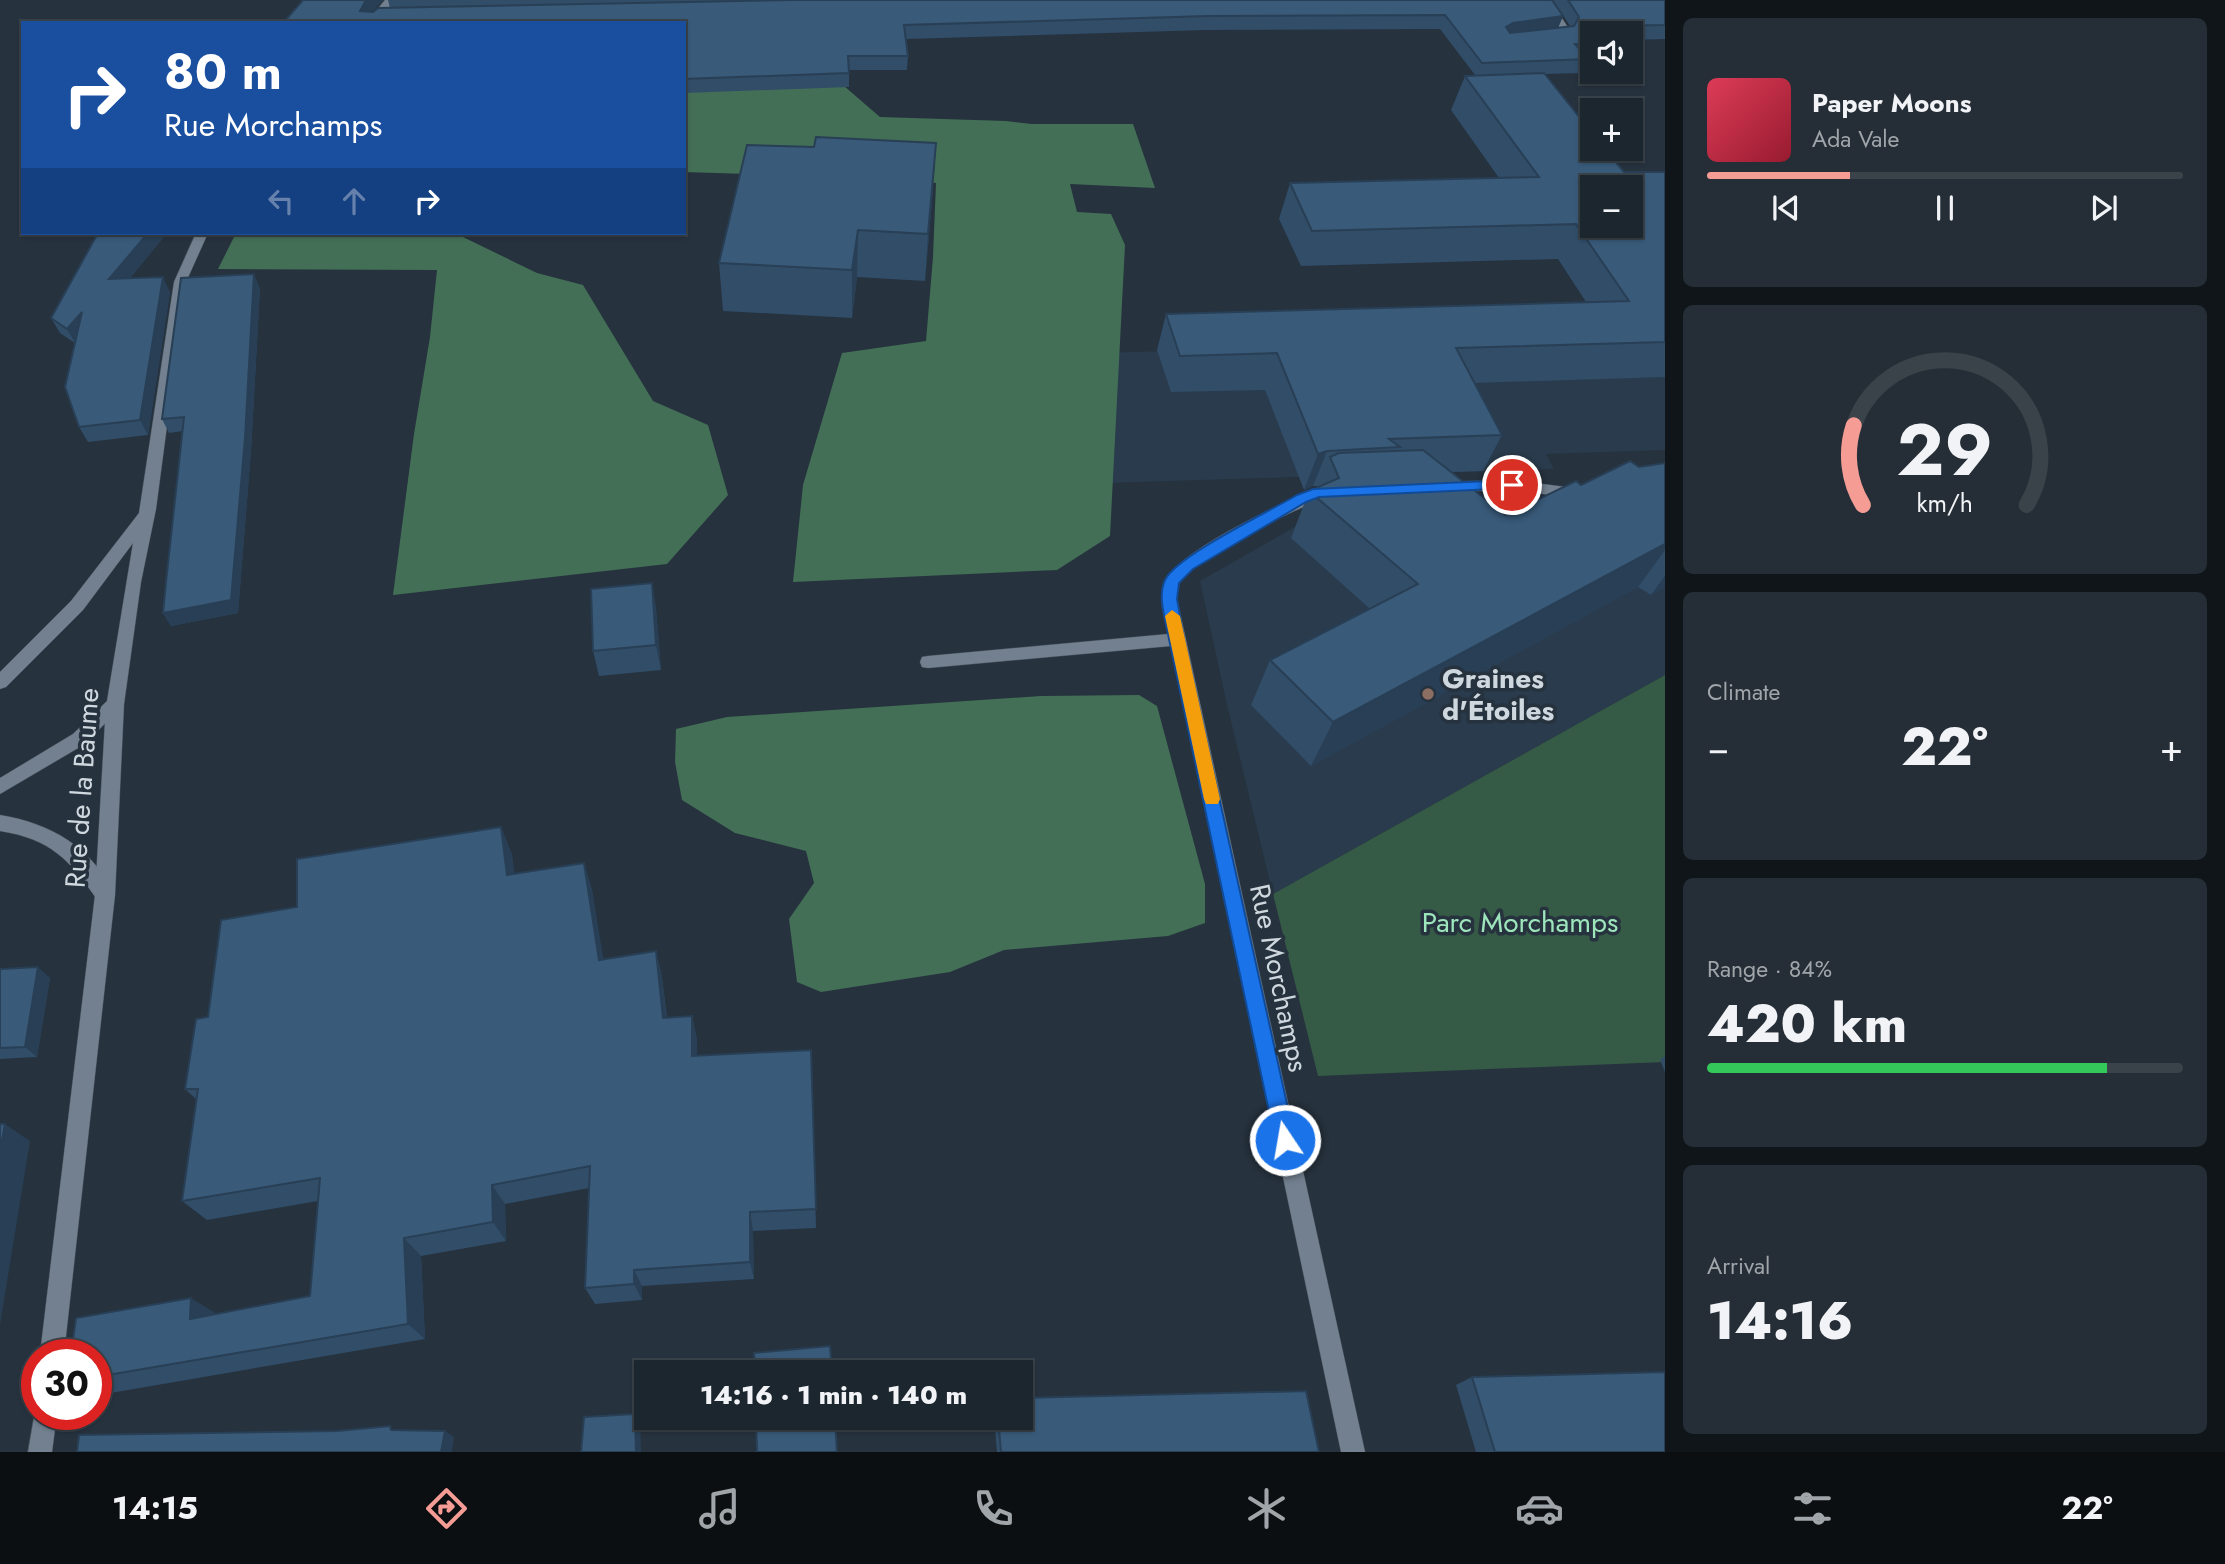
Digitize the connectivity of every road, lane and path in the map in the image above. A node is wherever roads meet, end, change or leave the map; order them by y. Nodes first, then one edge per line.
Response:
1 (390, 0) edge
2 (1545, 0) edge
3 (390, 16) edge
4 (374, 19) edge
5 (1540, 37) edge
6 (201, 235) edge
7 (1431, 487) edge
8 (1350, 490) edge
9 (1597, 496) edge
10 (148, 509) junction
11 (1177, 639) junction
12 (928, 662) dead end
13 (0, 682) edge
14 (115, 704) junction
15 (0, 787) edge
16 (0, 822) edge
17 (105, 895) junction
18 (54, 1339) edge
19 (43, 1430) edge
20 (40, 1452) edge
21 (1353, 1452) edge

1 - 4 street
2 - 5 street
3 - 4 street
6 - 10 street, Rue de la Baume
7 - 9 street
8 - 11 street, Rue Morchamps
10 - 13 street
10 - 14 street, Rue de la Baume
11 - 12 street
11 - 21 street, Rue Morchamps
14 - 15 street
14 - 17 street, Rue de la Baume
16 - 17 street
17 - 18 street, Rue de la Baume
19 - 20 street

